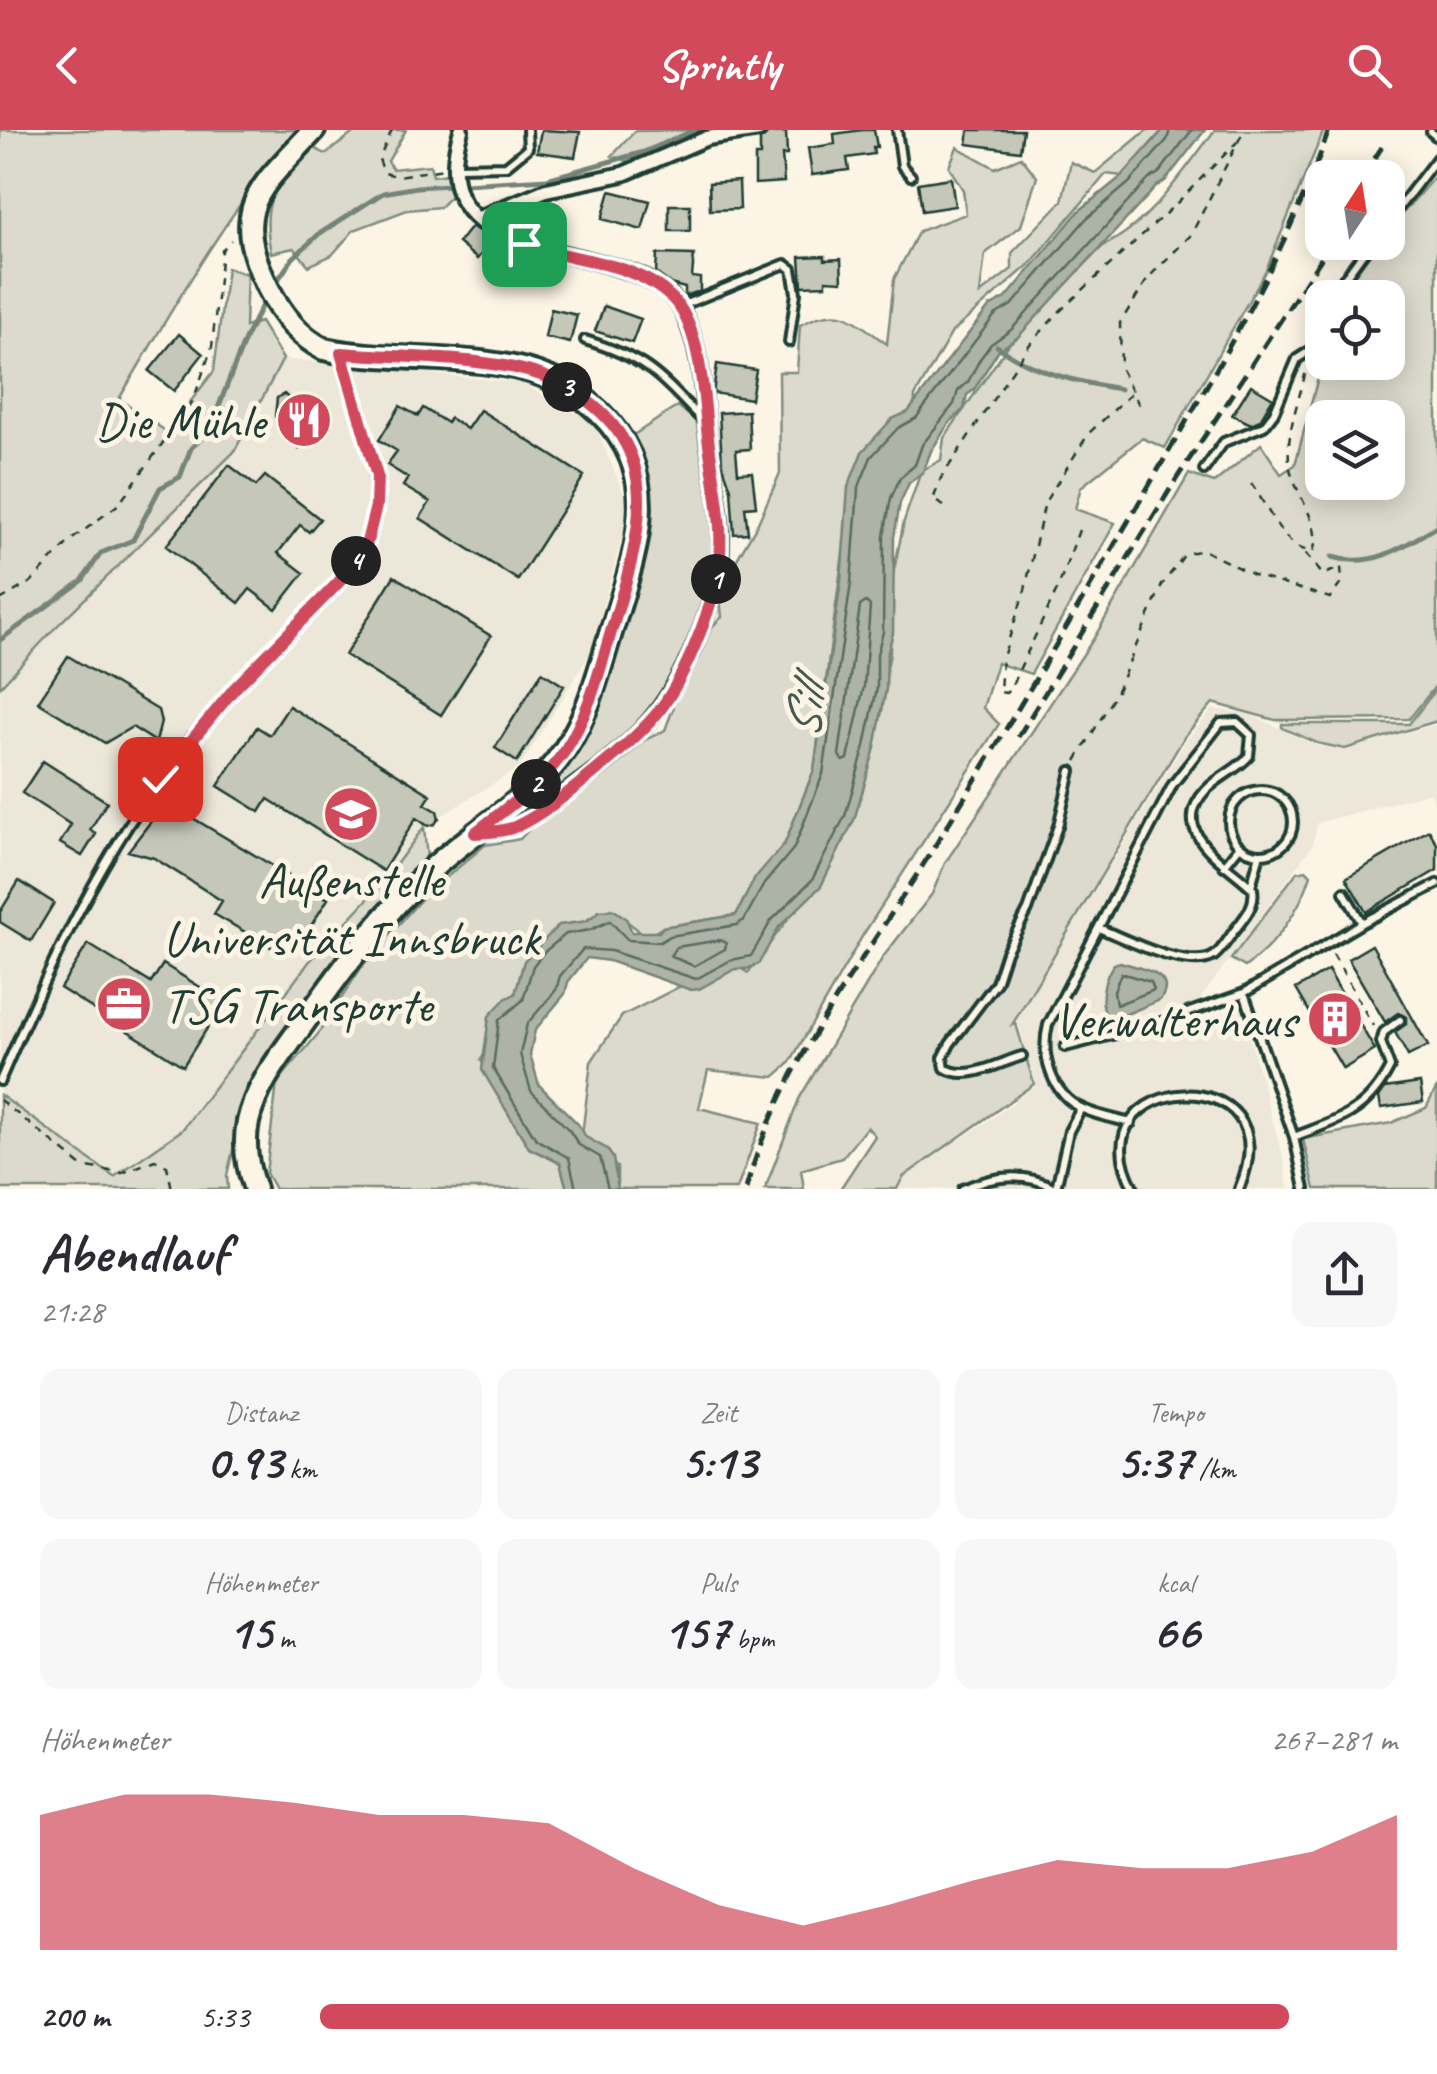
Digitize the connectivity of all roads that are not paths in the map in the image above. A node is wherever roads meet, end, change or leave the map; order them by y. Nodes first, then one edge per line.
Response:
1 (314, 130) edge
2 (460, 130) edge
3 (527, 130) edge
4 (759, 130) edge
5 (897, 130) edge
6 (1437, 158) edge
7 (456, 172) junction
8 (912, 176) dead end
9 (1405, 200) edge
10 (478, 218) junction
11 (680, 306) junction
12 (585, 340) dead end
13 (789, 342) dead end
14 (341, 353) junction
15 (1305, 354) edge
16 (706, 424) junction
17 (1204, 470) dead end
18 (1071, 771) road end
19 (475, 833) junction
20 (1240, 846) junction
21 (1260, 854) junction
22 (1224, 866) junction
23 (1437, 884) edge
24 (1250, 886) junction
25 (1344, 892) dead end
26 (1362, 922) junction
27 (1101, 929) junction
28 (1244, 993) junction
29 (1400, 1020) dead end
30 (1065, 1047) dead end
31 (1022, 1056) dead end
32 (0, 1080) edge
33 (1080, 1108) junction
34 (1131, 1123) junction
35 (1294, 1136) junction
36 (1056, 1188) edge
37 (255, 1189) edge
38 (963, 1189) edge
39 (1134, 1189) edge
40 (1239, 1189) edge
41 (1305, 1189) edge

1 - 14 main road
2 - 7 street
3 - 7 lane
4 - 10 street
5 - 8 lane
6 - 9 lane
7 - 10 street
10 - 11 street
11 - 13 lane
11 - 16 street
12 - 16 lane
14 - 19 main road
14 - 32 lane
15 - 17 lane
16 - 19 street
18 - 31 lane
19 - 37 main road
20 - 21 lane
20 - 21 lane
20 - 22 lane
21 - 24 lane
22 - 24 lane
22 - 27 lane
23 - 26 lane
24 - 27 lane
25 - 26 lane
26 - 28 lane
27 - 33 lane
28 - 30 lane
28 - 35 lane
29 - 35 lane
33 - 34 lane
33 - 36 lane
34 - 39 lane
34 - 40 lane
35 - 41 lane
36 - 38 lane

